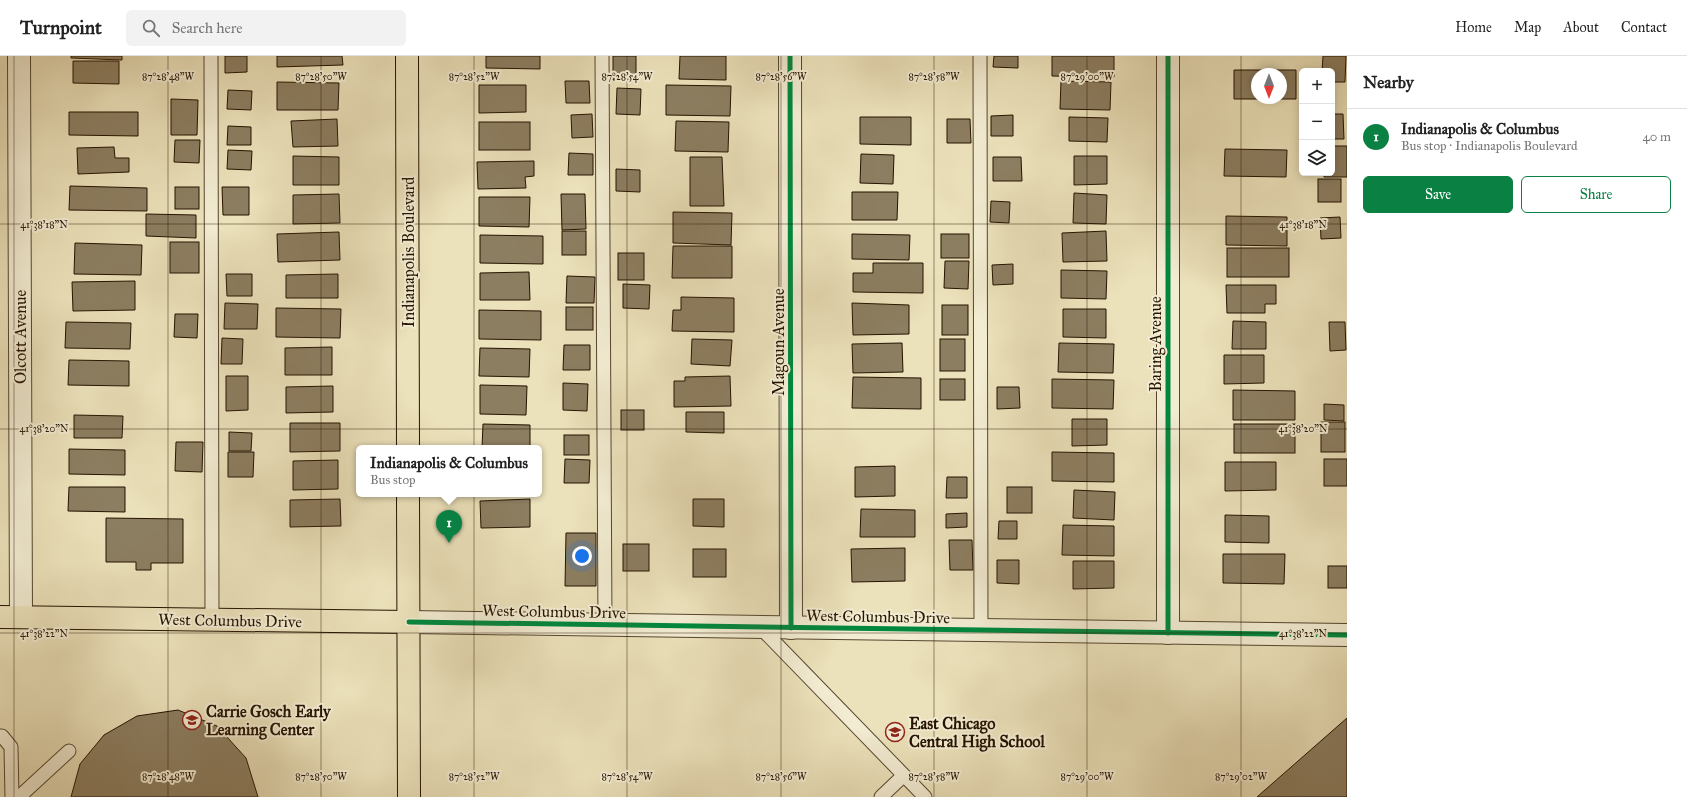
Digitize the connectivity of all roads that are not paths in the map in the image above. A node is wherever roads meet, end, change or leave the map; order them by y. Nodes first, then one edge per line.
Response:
1 (19, 56) edge
2 (211, 56) edge
3 (407, 56) edge
4 (602, 56) edge
5 (790, 56) edge
6 (980, 56) edge
7 (1168, 56) edge
8 (408, 445) edge
9 (408, 497) edge
10 (0, 617) edge
11 (21, 617) junction
12 (212, 620) junction
13 (409, 622) junction
14 (605, 625) junction
15 (760, 627) junction
16 (791, 628) junction
17 (982, 630) junction
18 (1168, 633) junction
19 (1347, 635) edge
20 (0, 736) edge
21 (69, 751) dead end
22 (903, 776) junction
23 (12, 797) edge
24 (19, 797) edge
25 (409, 797) edge
26 (881, 797) edge
27 (924, 797) edge

1 - 11 street, Olcott Avenue
2 - 12 lane
3 - 8 main road, Indianapolis Boulevard
4 - 14 lane
5 - 16 street, Magoun Avenue
6 - 17 lane
7 - 18 street, Baring Avenue
9 - 13 main road
10 - 11 main road, West Columbus Drive
11 - 12 main road, West Columbus Drive
12 - 13 main road, West Columbus Drive
13 - 14 street, West Columbus Drive
13 - 25 main road
14 - 15 street, West Columbus Drive
15 - 16 street, West Columbus Drive
15 - 22 lane
16 - 17 street, West Columbus Drive
17 - 18 street, West Columbus Drive
18 - 19 street, West Columbus Drive
20 - 23 lane
21 - 24 lane
22 - 26 lane
22 - 27 lane

